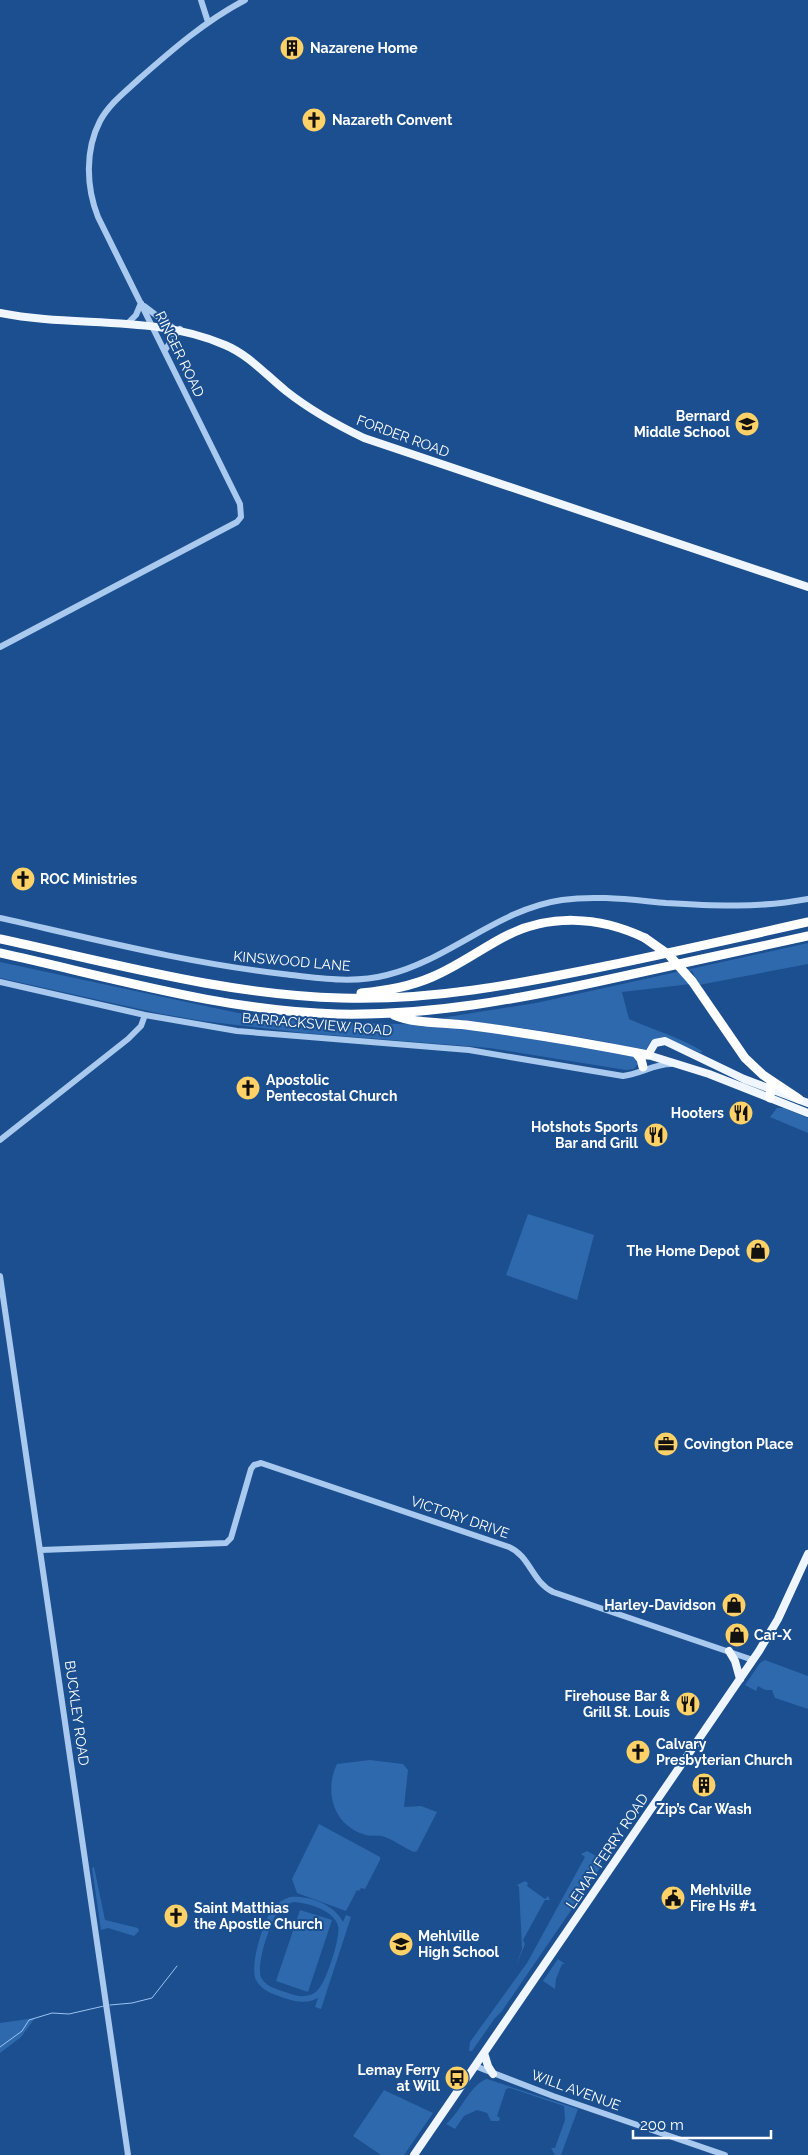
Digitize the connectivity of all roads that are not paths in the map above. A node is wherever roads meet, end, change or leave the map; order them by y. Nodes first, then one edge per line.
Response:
1 (202, 0) edge
2 (245, 0) edge
3 (208, 22) junction
4 (141, 303) junction
5 (0, 313) edge
6 (127, 324) junction
7 (152, 326) junction
8 (177, 328) junction
9 (165, 350) junction
10 (808, 587) edge
11 (0, 647) edge
12 (808, 899) edge
13 (0, 918) edge
14 (808, 922) edge
15 (808, 936) edge
16 (0, 939) edge
17 (0, 953) edge
18 (0, 982) edge
19 (315, 997) junction
20 (389, 1014) junction
21 (145, 1015) junction
22 (636, 1053) junction
23 (648, 1055) junction
24 (676, 1064) junction
25 (643, 1067) junction
26 (634, 1074) junction
27 (771, 1090) junction
28 (799, 1099) joint
29 (808, 1103) edge
30 (808, 1113) edge
31 (0, 1140) edge
32 (0, 1276) edge
33 (41, 1550) junction
34 (808, 1554) edge
35 (729, 1652) junction
36 (753, 1660) junction
37 (740, 1679) junction
38 (484, 2053) junction
39 (476, 2066) junction
40 (493, 2074) junction
41 (128, 2155) edge
42 (414, 2155) edge
43 (725, 2155) edge

1 - 3 street
2 - 3 street, RINGER ROAD
3 - 4 street, RINGER ROAD
4 - 6 street
4 - 7 street, RINGER ROAD
4 - 8 street
5 - 6 main road, FORDER ROAD
6 - 7 main road, FORDER ROAD
7 - 8 main road, FORDER ROAD
7 - 9 street, RINGER ROAD
8 - 9 street
8 - 10 main road, FORDER ROAD
9 - 11 street, RINGER ROAD
12 - 13 street, KINSWOOD LANE
14 - 19 highway
15 - 20 highway
16 - 19 highway
17 - 20 highway
18 - 21 street, BARRACKSVIEW ROAD
19 - 27 highway, bridge
20 - 22 highway
21 - 26 street, BARRACKSVIEW ROAD
21 - 31 street
22 - 23 highway
22 - 25 highway
23 - 24 main road
23 - 25 street
23 - 27 main road
24 - 26 street, BARRACKSVIEW ROAD
24 - 27 main road
25 - 26 street
27 - 28 highway
27 - 30 main road
28 - 29 main road
32 - 33 street, BUCKLEY ROAD
33 - 35 street, VICTORY DRIVE
33 - 41 street, BUCKLEY ROAD
34 - 36 main road, LEMAY FERRY ROAD
35 - 36 street, VICTORY DRIVE
35 - 37 main road
36 - 37 main road, LEMAY FERRY ROAD
37 - 38 main road, LEMAY FERRY ROAD
38 - 39 main road, LEMAY FERRY ROAD
38 - 40 main road
39 - 40 street, WILL AVENUE
39 - 42 main road, LEMAY FERRY ROAD
40 - 43 street, WILL AVENUE

